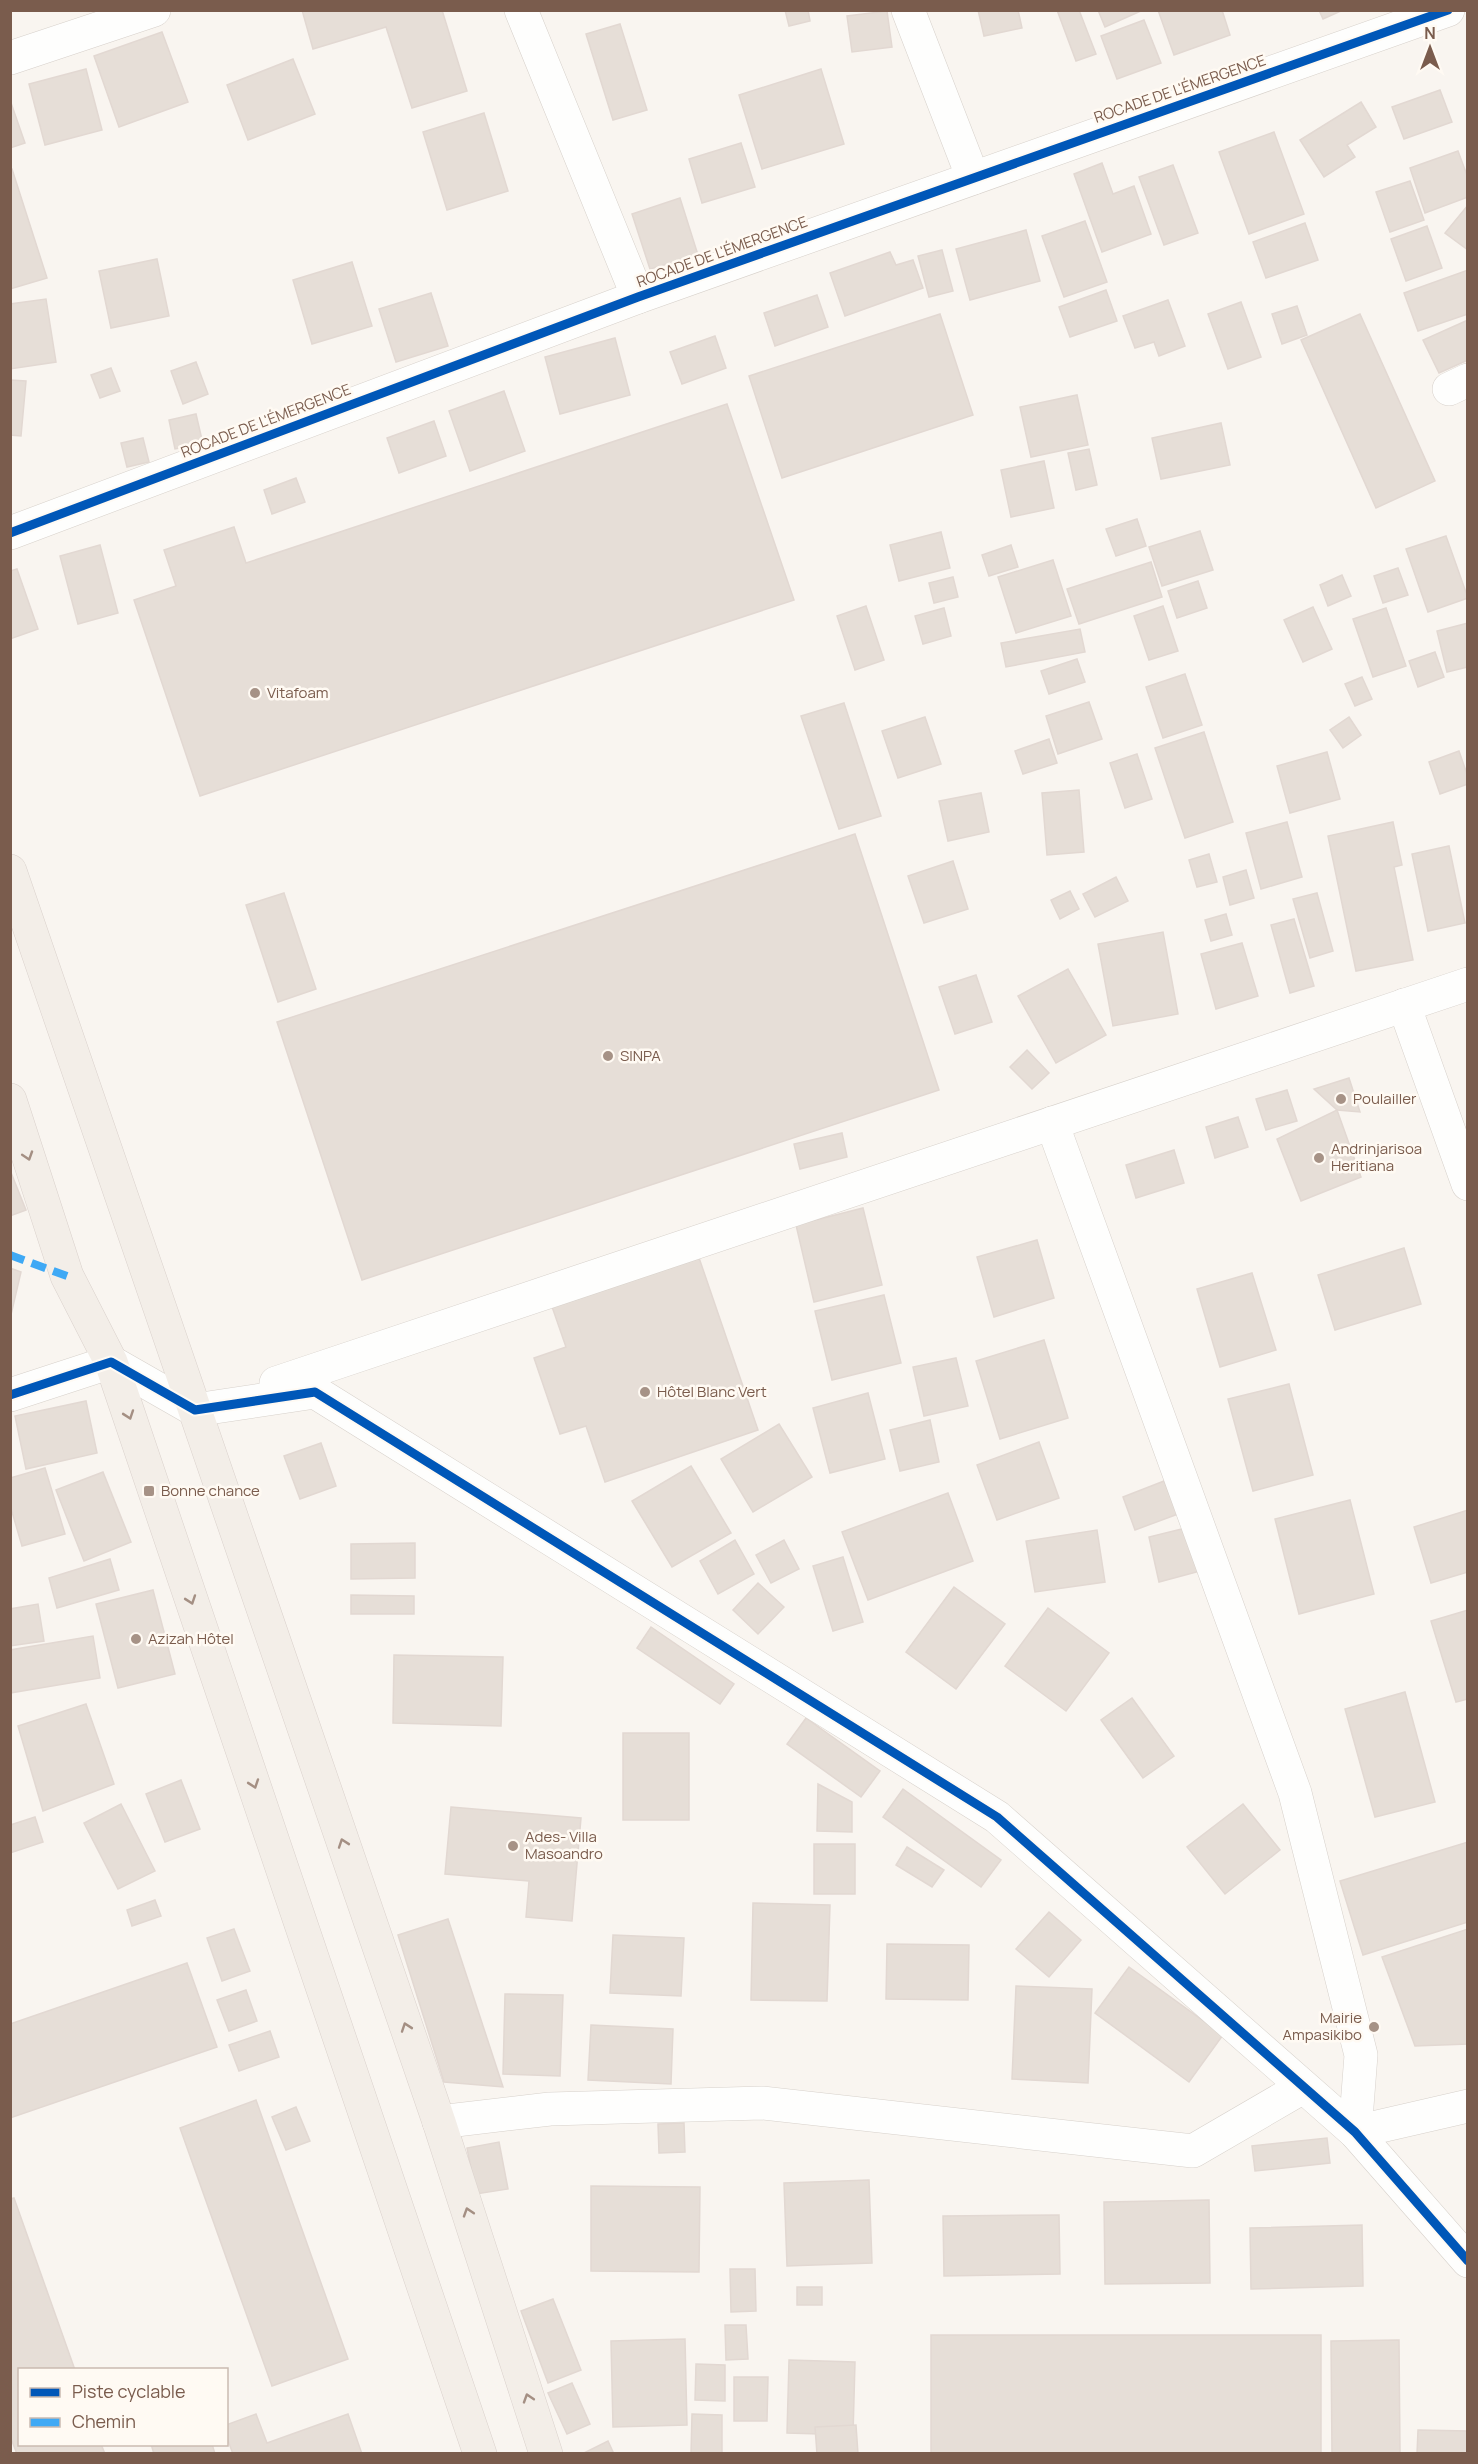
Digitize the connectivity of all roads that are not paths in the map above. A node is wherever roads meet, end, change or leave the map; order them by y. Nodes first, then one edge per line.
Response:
1 (154, 10) edge
2 (520, 10) edge
3 (908, 10) edge
4 (1448, 10) edge
5 (10, 58) edge
6 (973, 178) junction
7 (638, 297) junction
8 (10, 533) edge
9 (10, 871) edge
10 (1467, 984) edge
11 (1404, 1005) junction
12 (10, 1100) edge
13 (1052, 1123) junction
14 (1467, 1184) edge
15 (111, 1362) junction
16 (10, 1395) edge
17 (195, 1410) junction
18 (1303, 2087) junction
19 (1467, 2106) edge
20 (439, 2122) junction
21 (1355, 2132) junction
22 (1467, 2261) edge
23 (480, 2454) edge
24 (546, 2454) edge

1 - 5 street
2 - 7 street
3 - 6 street
4 - 6 street, ROCADE DE L'ÉMERGENCE
6 - 7 street, ROCADE DE L'ÉMERGENCE
7 - 8 street, ROCADE DE L'ÉMERGENCE
9 - 17 main road
10 - 11 street
11 - 13 street
11 - 14 street
12 -> 15 main road
13 - 17 street
13 - 21 street
15 - 16 street
15 - 17 street
15 -> 23 main road
17 - 18 street
20 -> 17 main road
18 - 20 street
18 - 21 street
19 - 21 street
24 -> 20 main road
21 - 22 street

